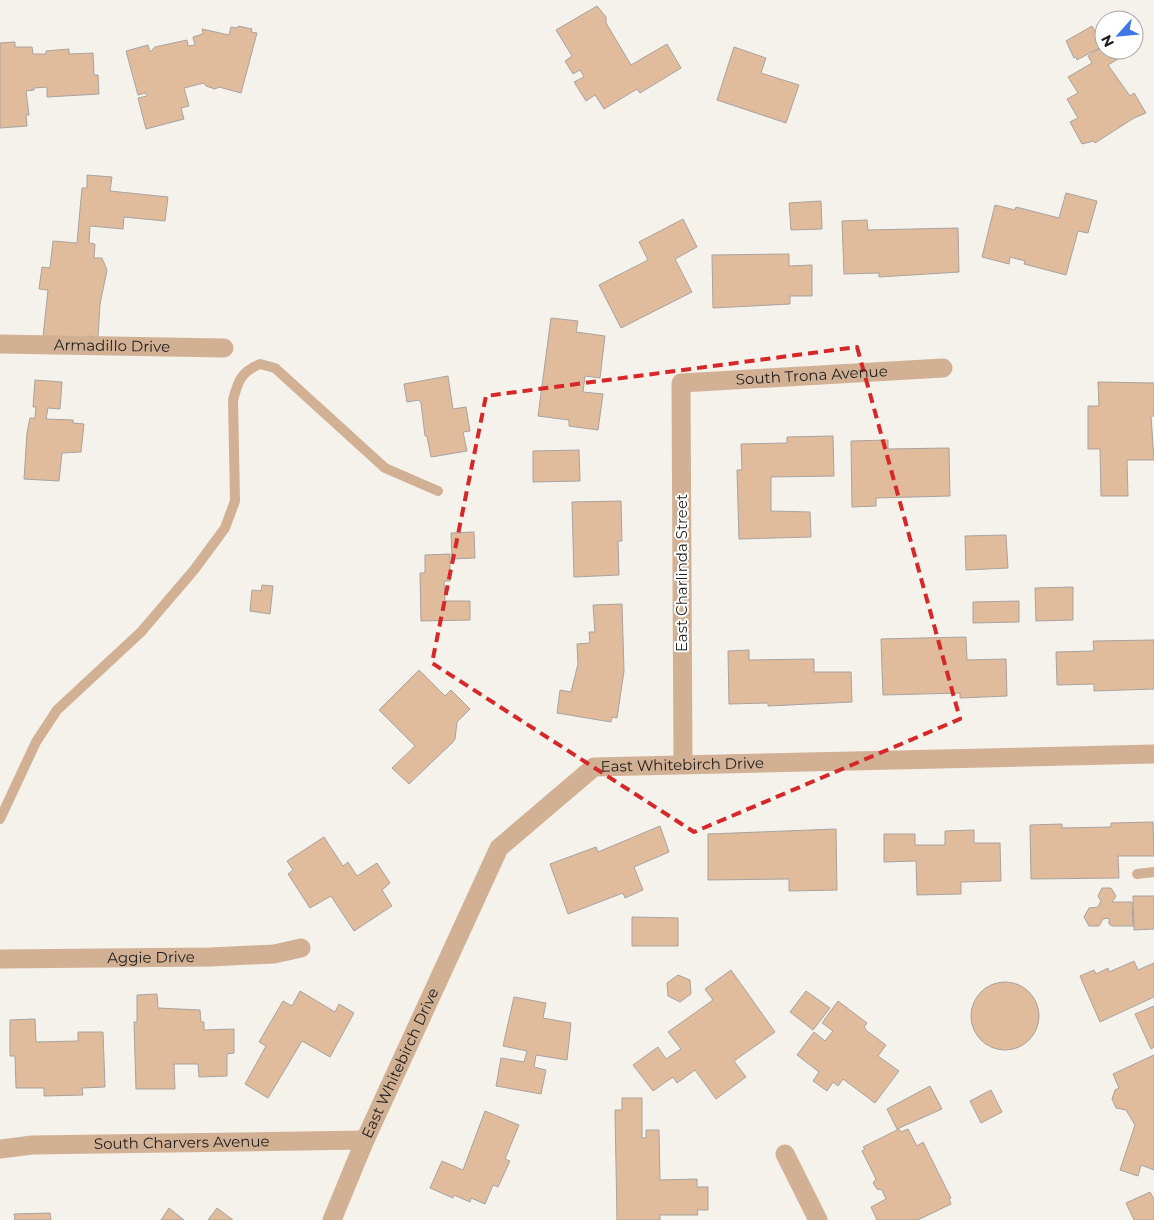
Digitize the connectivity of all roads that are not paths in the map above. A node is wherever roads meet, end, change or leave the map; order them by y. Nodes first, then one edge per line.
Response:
1 (0, 344) edge
2 (224, 348) dead end
3 (944, 368) dead end
4 (681, 383) joint
5 (438, 490) dead end
6 (1154, 754) edge
7 (683, 764) junction
8 (0, 819) edge
9 (1154, 872) edge
10 (1137, 874) dead end
11 (301, 948) dead end
12 (0, 959) edge
13 (365, 1140) junction
14 (0, 1149) edge
15 (785, 1154) dead end
16 (332, 1220) edge
17 (818, 1220) edge

1 - 2 street, Armadillo Drive
3 - 4 street, South Trona Avenue
4 - 7 street, East Charlinda Street
5 - 8 lane
6 - 7 street, East Whitebirch Drive
7 - 13 street, East Whitebirch Drive
9 - 10 lane
11 - 12 street, Aggie Drive
13 - 14 street, South Charvers Avenue
13 - 16 street, East Whitebirch Drive
15 - 17 street

